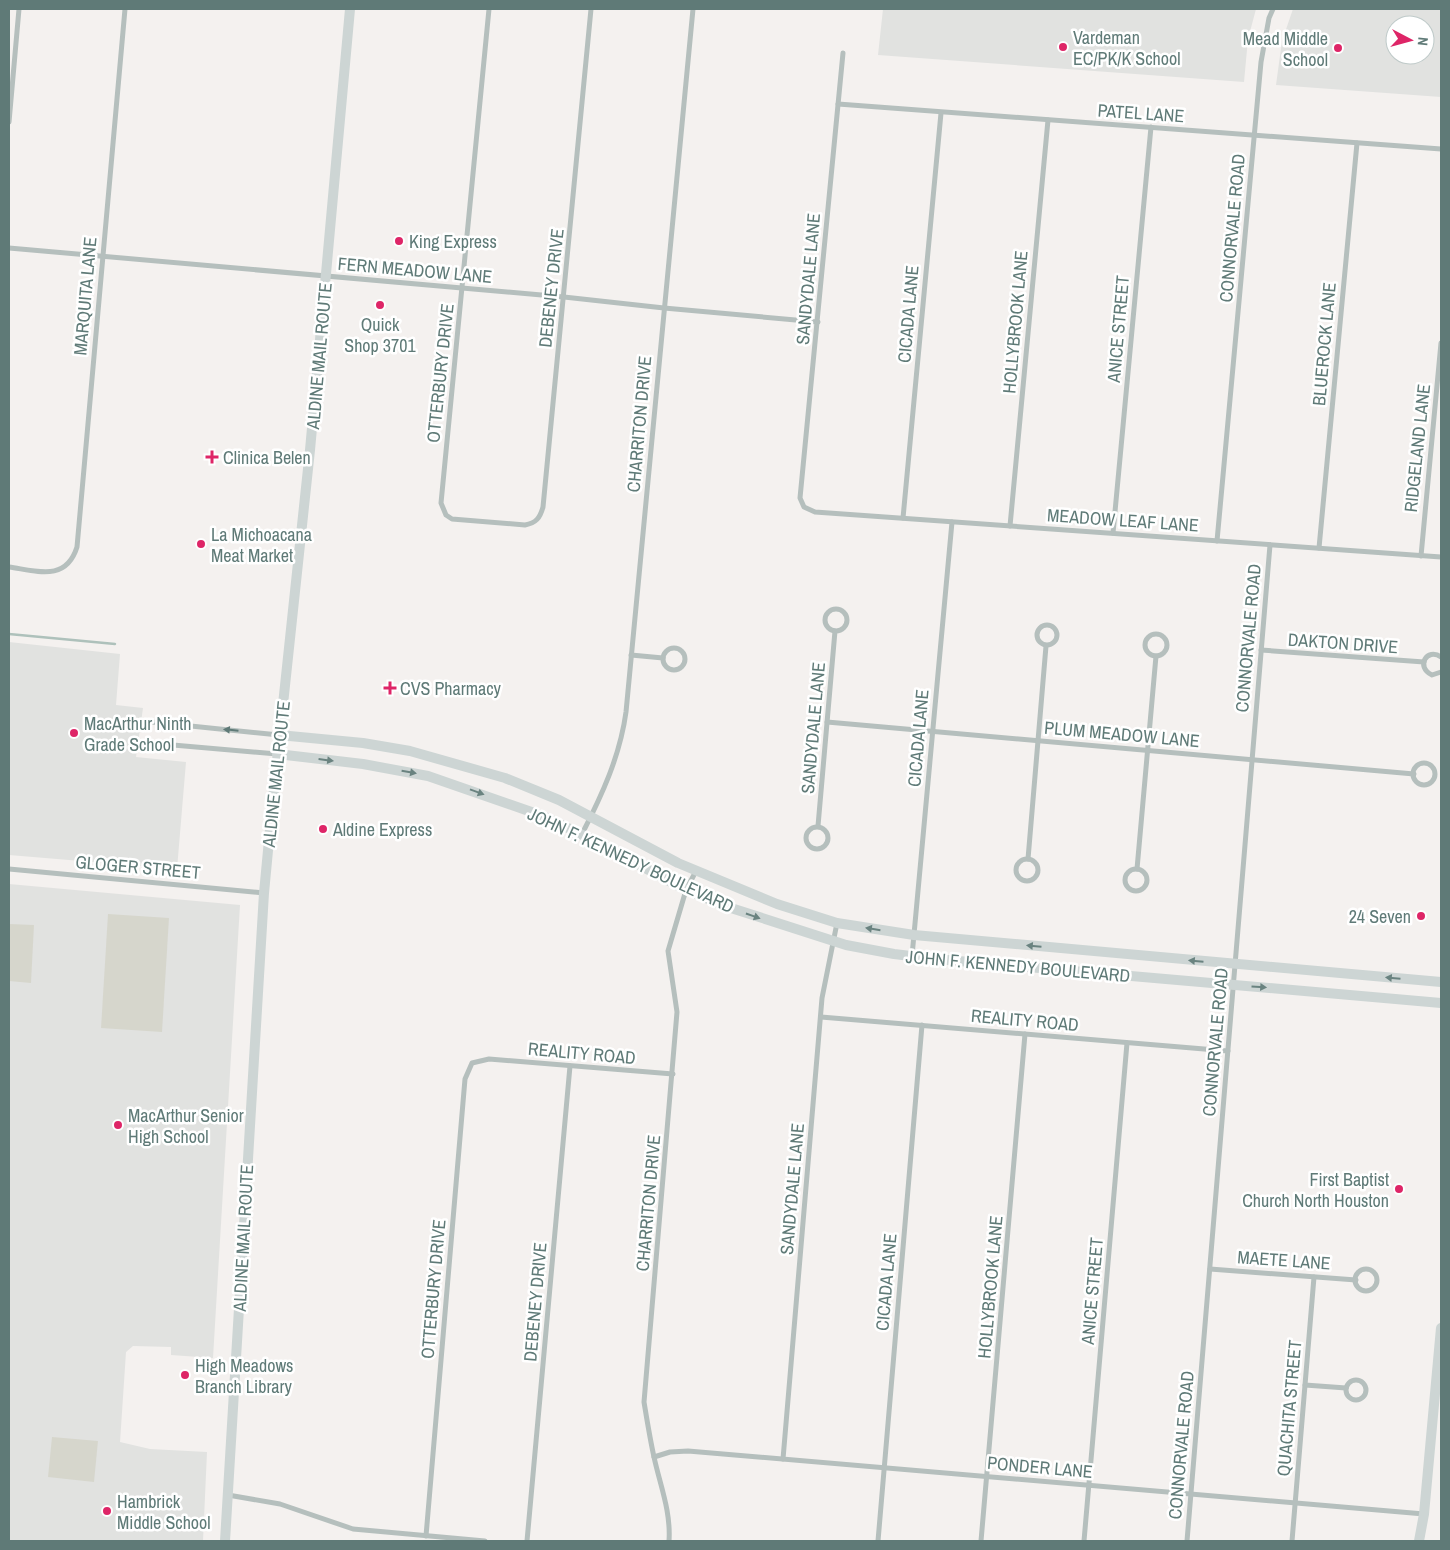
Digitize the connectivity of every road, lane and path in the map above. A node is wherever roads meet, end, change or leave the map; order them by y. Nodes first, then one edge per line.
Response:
1 (19, 9) edge
2 (125, 9) edge
3 (350, 9) edge
4 (489, 9) edge
5 (591, 9) edge
6 (692, 9) edge
7 (1273, 9) edge
8 (843, 54) dead end
9 (838, 104) junction
10 (941, 112) junction
11 (1048, 120) junction
12 (9, 122) edge
13 (1151, 127) junction
14 (1254, 135) junction
15 (1357, 143) junction
16 (1441, 149) edge
17 (9, 248) edge
18 (102, 256) junction
19 (326, 276) junction
20 (462, 288) junction
21 (564, 297) junction
22 (664, 308) junction
23 (818, 322) junction
24 (1441, 343) edge
25 (804, 507) joint
26 (903, 518) junction
27 (952, 522) junction
28 (490, 523) joint
29 (1010, 526) junction
30 (1113, 533) junction
31 (1217, 541) junction
32 (1270, 545) junction
33 (1319, 548) junction
34 (1421, 556) junction
35 (1441, 557) edge
36 (9, 568) edge
37 (835, 631) junction
38 (1046, 646) junction
39 (1261, 650) junction
40 (631, 655) junction
41 (1156, 656) junction
42 (1441, 657) edge
43 (663, 658) junction
44 (1424, 662) junction
45 (1441, 672) edge
46 (152, 722) dead end
47 (827, 722) junction
48 (932, 731) junction
49 (279, 735) junction
50 (1038, 741) junction
51 (150, 743) dead end
52 (1147, 750) junction
53 (278, 754) junction
54 (438, 758) junction
55 (1252, 759) junction
56 (1414, 774) junction
57 (431, 777) junction
58 (591, 816) junction
59 (818, 826) junction
60 (582, 834) junction
61 (1028, 859) junction
62 (9, 869) edge
63 (1136, 869) junction
64 (696, 871) junction
65 (686, 890) junction
66 (264, 893) junction
67 (837, 923) junction
68 (914, 935) junction
69 (833, 941) junction
70 (912, 956) junction
71 (1235, 964) junction
72 (1441, 982) edge
73 (1233, 985) junction
74 (1441, 1003) edge
75 (821, 1017) junction
76 (922, 1026) junction
77 (1025, 1034) junction
78 (1127, 1043) junction
79 (1228, 1051) junction
80 (489, 1060) joint
81 (570, 1066) junction
82 (673, 1074) junction
83 (1210, 1268) junction
84 (1314, 1277) junction
85 (1356, 1280) junction
86 (1441, 1328) edge
87 (1305, 1385) junction
88 (1346, 1388) junction
89 (654, 1456) junction
90 (783, 1459) junction
91 (884, 1468) junction
92 (987, 1476) junction
93 (1089, 1485) junction
94 (1191, 1494) junction
95 (228, 1495) junction
96 (1295, 1502) junction
97 (1424, 1514) junction
98 (426, 1536) junction
99 (225, 1541) edge
100 (485, 1541) edge
101 (527, 1541) edge
102 (669, 1541) edge
103 (878, 1541) edge
104 (982, 1541) edge
105 (1084, 1541) edge
106 (1187, 1541) edge
107 (1292, 1541) edge
108 (1419, 1541) edge

1 - 12 street
2 - 18 street, MARQUITA LANE
3 - 19 main road, ALDINE MAIL ROUTE
4 - 20 street, OTTERBURY DRIVE
5 - 21 street, DEBENEY DRIVE
6 - 22 street, CHARRITON DRIVE
7 - 14 street, CONNORVALE ROAD
8 - 9 street, SANDYDALE LANE
9 - 10 street, PATEL LANE
9 - 23 street, SANDYDALE LANE
10 - 11 street, PATEL LANE
10 - 26 street, CICADA LANE
11 - 13 street, PATEL LANE
11 - 29 street, HOLLYBROOK LANE
13 - 14 street, PATEL LANE
13 - 30 street, ANICE STREET
14 - 15 street, PATEL LANE
14 - 31 street, CONNORVALE ROAD
15 - 16 street, PATEL LANE
15 - 33 street, BLUEROCK LANE
17 - 18 street, FERN MEADOW LANE
18 - 19 street, FERN MEADOW LANE
18 - 36 street, MARQUITA LANE
19 - 20 street, FERN MEADOW LANE
19 - 49 main road, ALDINE MAIL ROUTE
20 - 21 street, FERN MEADOW LANE
20 - 28 street, OTTERBURY DRIVE
21 - 22 street, FERN MEADOW LANE
21 - 28 street, DEBENEY DRIVE
22 - 23 street, FERN MEADOW LANE
22 - 40 street, CHARRITON DRIVE
23 - 25 street, SANDYDALE LANE
24 - 34 street, RIDGELAND LANE
25 - 26 street, MEADOW LEAF LANE
26 - 27 street, MEADOW LEAF LANE
27 - 29 street, MEADOW LEAF LANE
27 - 48 street, CICADA LANE
29 - 30 street, MEADOW LEAF LANE
30 - 31 street, MEADOW LEAF LANE
31 - 32 street, MEADOW LEAF LANE
32 - 33 street, MEADOW LEAF LANE
32 - 39 street, CONNORVALE ROAD
33 - 34 street, MEADOW LEAF LANE
34 - 35 street, MEADOW LEAF LANE
37 - 37 street, SANDYDALE LANE
37 - 47 street, SANDYDALE LANE
38 - 38 street
38 - 50 street
39 - 44 street, DAKTON DRIVE
39 - 55 street, CONNORVALE ROAD
40 - 43 street
40 - 58 street, CHARRITON DRIVE
41 - 41 street
41 - 52 street
42 - 44 street, DAKTON DRIVE
43 - 43 street
44 - 45 street
49 -> 46 street, JOHN F. KENNEDY BOULEVARD
47 - 48 street, PLUM MEADOW LANE
47 - 59 street, SANDYDALE LANE
48 - 50 street, PLUM MEADOW LANE
48 - 68 street, CICADA LANE
49 - 53 main road, ALDINE MAIL ROUTE
49 - 54 main road, JOHN F. KENNEDY BOULEVARD
50 - 52 street, PLUM MEADOW LANE
50 - 61 street
51 - 53 street, JOHN F. KENNEDY BOULEVARD
52 - 55 street, PLUM MEADOW LANE
52 - 63 street
53 -> 57 main road, JOHN F. KENNEDY BOULEVARD
53 - 66 main road, ALDINE MAIL ROUTE
54 - 57 main road
54 - 58 main road, JOHN F. KENNEDY BOULEVARD
55 - 56 street, PLUM MEADOW LANE
55 - 71 street, CONNORVALE ROAD
56 - 56 street, PLUM MEADOW LANE
57 -> 60 main road, JOHN F. KENNEDY BOULEVARD
58 - 60 street, CHARRITON DRIVE
58 - 64 main road, JOHN F. KENNEDY BOULEVARD
59 - 59 street, SANDYDALE LANE
60 - 65 main road, JOHN F. KENNEDY BOULEVARD
61 - 61 street
62 - 66 street, GLOGER STREET
63 - 63 street
64 - 65 street, CHARRITON DRIVE
64 - 67 main road, JOHN F. KENNEDY BOULEVARD
65 -> 69 main road, JOHN F. KENNEDY BOULEVARD
65 - 82 street, CHARRITON DRIVE
66 - 95 main road, ALDINE MAIL ROUTE
68 -> 67 main road, JOHN F. KENNEDY BOULEVARD
67 - 69 street, SANDYDALE LANE
68 - 70 street, CICADA LANE
71 -> 68 main road, JOHN F. KENNEDY BOULEVARD
69 - 70 main road, JOHN F. KENNEDY BOULEVARD
69 - 75 street, SANDYDALE LANE
70 - 73 main road, JOHN F. KENNEDY BOULEVARD
72 -> 71 main road, JOHN F. KENNEDY BOULEVARD
71 - 73 street, CONNORVALE ROAD
73 -> 74 main road, JOHN F. KENNEDY BOULEVARD
73 - 79 street, CONNORVALE ROAD
75 - 76 street, REALITY ROAD
75 - 90 street, SANDYDALE LANE
76 - 77 street, REALITY ROAD
76 - 91 street, CICADA LANE
77 - 78 street, REALITY ROAD
77 - 92 street, HOLLYBROOK LANE
78 - 79 street, REALITY ROAD
78 - 93 street, ANICE STREET
79 - 83 street, CONNORVALE ROAD
80 - 81 street, REALITY ROAD
80 - 98 street, OTTERBURY DRIVE
81 - 82 street, REALITY ROAD
81 - 101 street, DEBENEY DRIVE
82 - 89 street, CHARRITON DRIVE
83 - 84 street, MAETE LANE
83 - 94 street, CONNORVALE ROAD
84 - 85 street, MAETE LANE
84 - 87 street, QUACHITA STREET
85 - 85 street, MAETE LANE
86 - 97 main road
87 - 88 street
87 - 96 street, QUACHITA STREET
88 - 88 street
89 - 90 street, PONDER LANE
89 - 102 street, CHARRITON DRIVE
90 - 91 street, PONDER LANE
91 - 92 street, PONDER LANE
91 - 103 street, CICADA LANE
92 - 93 street, PONDER LANE
92 - 104 street, HOLLYBROOK LANE
93 - 94 street, PONDER LANE
93 - 105 street, ANICE STREET
94 - 96 street, PONDER LANE
94 - 106 street, CONNORVALE ROAD
95 - 98 street
95 - 99 main road, ALDINE MAIL ROUTE
96 - 97 street, PONDER LANE
96 - 107 street, QUACHITA STREET
97 - 108 main road
98 - 100 street

